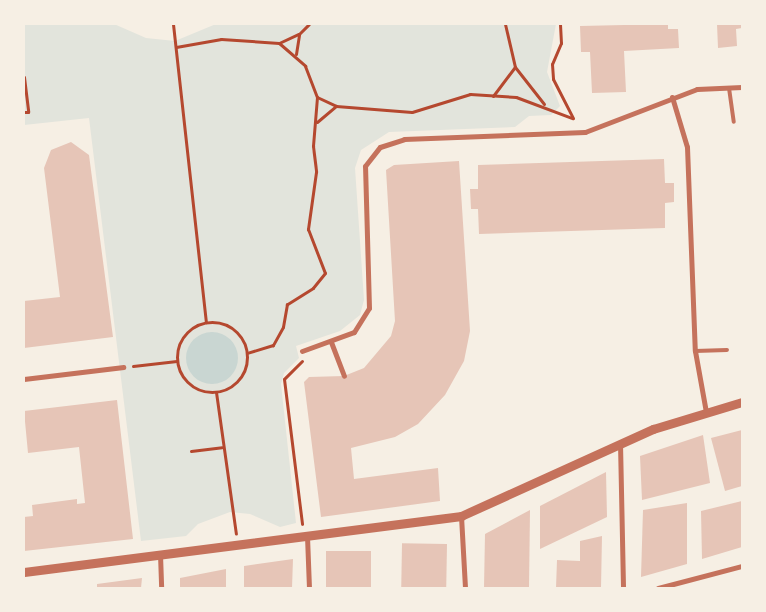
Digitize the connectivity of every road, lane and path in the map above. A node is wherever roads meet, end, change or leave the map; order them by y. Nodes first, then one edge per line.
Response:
1 (173, 24) edge
2 (309, 24) edge
3 (505, 24) edge
4 (560, 24) edge
5 (299, 34) junction
6 (279, 43) junction
7 (176, 47) junction
8 (296, 54) junction
9 (515, 67) junction
10 (24, 77) edge
11 (742, 87) edge
12 (729, 88) junction
13 (493, 96) junction
14 (317, 97) junction
15 (672, 97) junction
16 (336, 106) junction
17 (545, 106) junction
18 (24, 112) edge
19 (572, 118) junction
20 (734, 122) dead end
21 (316, 123) junction
22 (585, 132) junction
23 (206, 322) junction
24 (331, 342) junction
25 (727, 350) dead end
26 (302, 351) joint
27 (695, 351) junction
28 (247, 353) junction
29 (177, 361) junction
30 (140, 365) dead end
31 (122, 367) dead end
32 (344, 376) dead end
33 (24, 379) edge
34 (216, 392) junction
35 (742, 402) edge
36 (706, 412) junction
37 (620, 443) junction
38 (222, 447) junction
39 (191, 451) dead end
40 (461, 516) junction
41 (236, 534) dead end
42 (307, 536) junction
43 (160, 554) junction
44 (742, 566) edge
45 (24, 572) edge
46 (161, 588) edge
47 (310, 588) edge
48 (465, 588) edge
49 (623, 588) edge
50 (658, 588) edge

1 - 7 path
2 - 5 path
3 - 9 path
4 - 19 path
5 - 6 path
5 - 8 path
6 - 7 path
6 - 8 path
7 - 23 path
8 - 14 path
9 - 13 path
9 - 17 path
10 - 18 path
11 - 12 street
12 - 15 street
12 - 20 lane
13 - 16 path
13 - 17 path
14 - 16 path
14 - 21 path
15 - 22 street
15 - 27 street
16 - 21 path
17 - 19 path
19 - 22 path
21 - 28 path
22 - 24 street
23 - 28 path
23 - 29 path
24 - 26 street
24 - 32 street
25 - 27 lane
26 - 42 path
27 - 36 street
28 - 34 path
29 - 30 path
29 - 34 path
31 - 33 street
34 - 38 path
35 - 36 street
36 - 37 street
37 - 40 street
37 - 49 street
38 - 39 path
38 - 41 path
40 - 42 street
40 - 48 street
42 - 43 street
42 - 47 street
43 - 45 street
43 - 46 street
44 - 50 street

